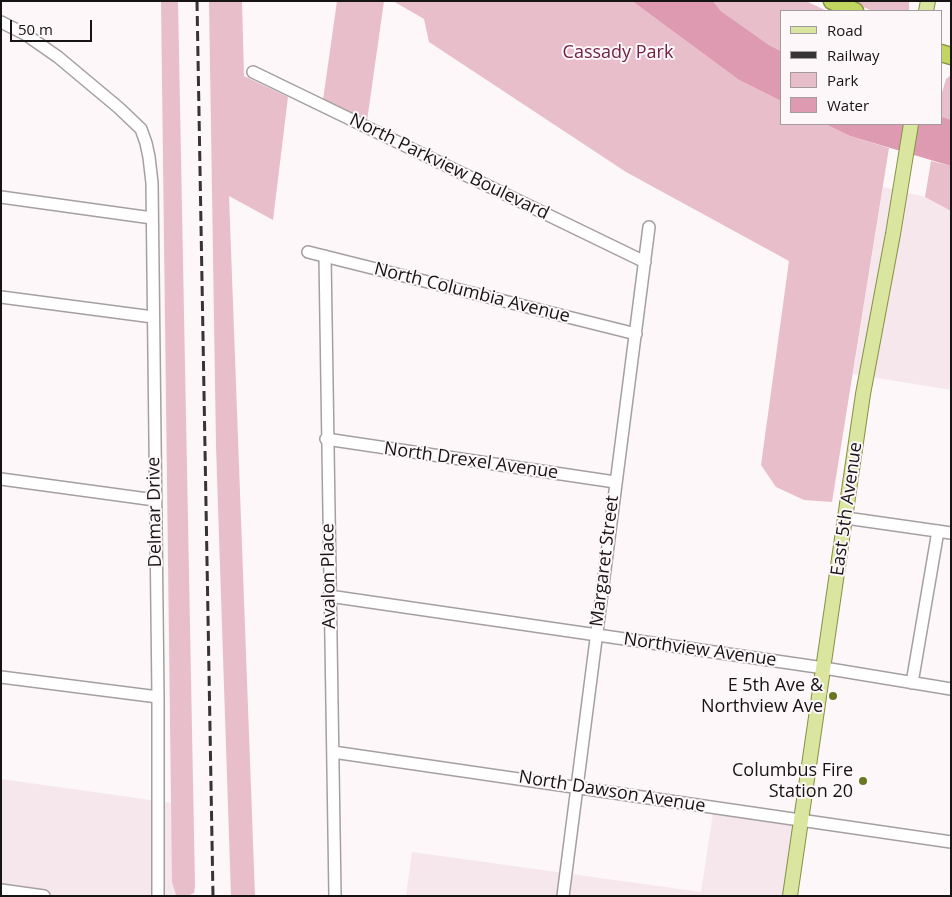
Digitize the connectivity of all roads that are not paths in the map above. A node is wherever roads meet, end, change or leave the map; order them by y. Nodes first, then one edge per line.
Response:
1 (832, 1) edge
2 (853, 10) edge
3 (1, 22) edge
4 (253, 72) dead end
5 (911, 125) edge
6 (1, 197) edge
7 (152, 218) junction
8 (649, 227) dead end
9 (308, 252) dead end
10 (325, 256) junction
11 (645, 262) junction
12 (1, 296) edge
13 (153, 317) junction
14 (636, 334) junction
15 (326, 440) junction
16 (1, 479) edge
17 (615, 482) junction
18 (155, 500) junction
19 (846, 518) junction
20 (938, 531) junction
21 (951, 533) edge
22 (330, 596) junction
23 (596, 634) junction
24 (824, 668) junction
25 (1, 677) edge
26 (912, 683) junction
27 (951, 689) edge
28 (158, 698) junction
29 (332, 752) junction
30 (576, 787) junction
31 (800, 821) junction
32 (951, 842) edge
33 (1, 890) edge
34 (44, 896) edge
35 (158, 896) edge
36 (335, 896) edge
37 (563, 896) edge
38 (790, 896) edge

1 - 2 highway
3 - 7 street, Delmar Drive
4 - 11 street, North Parkview Boulevard
5 - 19 main road, East 5th Avenue
6 - 7 street
7 - 13 street, Delmar Drive
8 - 11 street, Margaret Street
9 - 10 street, North Columbia Avenue
10 - 14 street, North Columbia Avenue
10 - 15 street, Avalon Place
11 - 14 street, Margaret Street
12 - 13 street
13 - 18 street, Delmar Drive
14 - 17 street, Margaret Street
15 - 17 street, North Drexel Avenue
15 - 22 street, Avalon Place
16 - 18 street
17 - 23 street, Margaret Street
18 - 28 street, Delmar Drive
19 - 20 street
19 - 24 main road, East 5th Avenue
20 - 21 street
20 - 26 street
22 - 23 street, Northview Avenue
22 - 29 street, Avalon Place
23 - 24 street, Northview Avenue
23 - 30 street, Margaret Street
24 - 26 street, Northview Avenue
24 - 31 main road, East 5th Avenue
25 - 28 street
26 - 27 street, Northview Avenue
28 - 35 street, Delmar Drive
29 - 30 street, North Dawson Avenue
29 - 36 street, Avalon Place
30 - 31 street, North Dawson Avenue
30 - 37 street, Margaret Street
31 - 32 street, North Dawson Avenue
31 - 38 main road, East 5th Avenue
33 - 34 street

